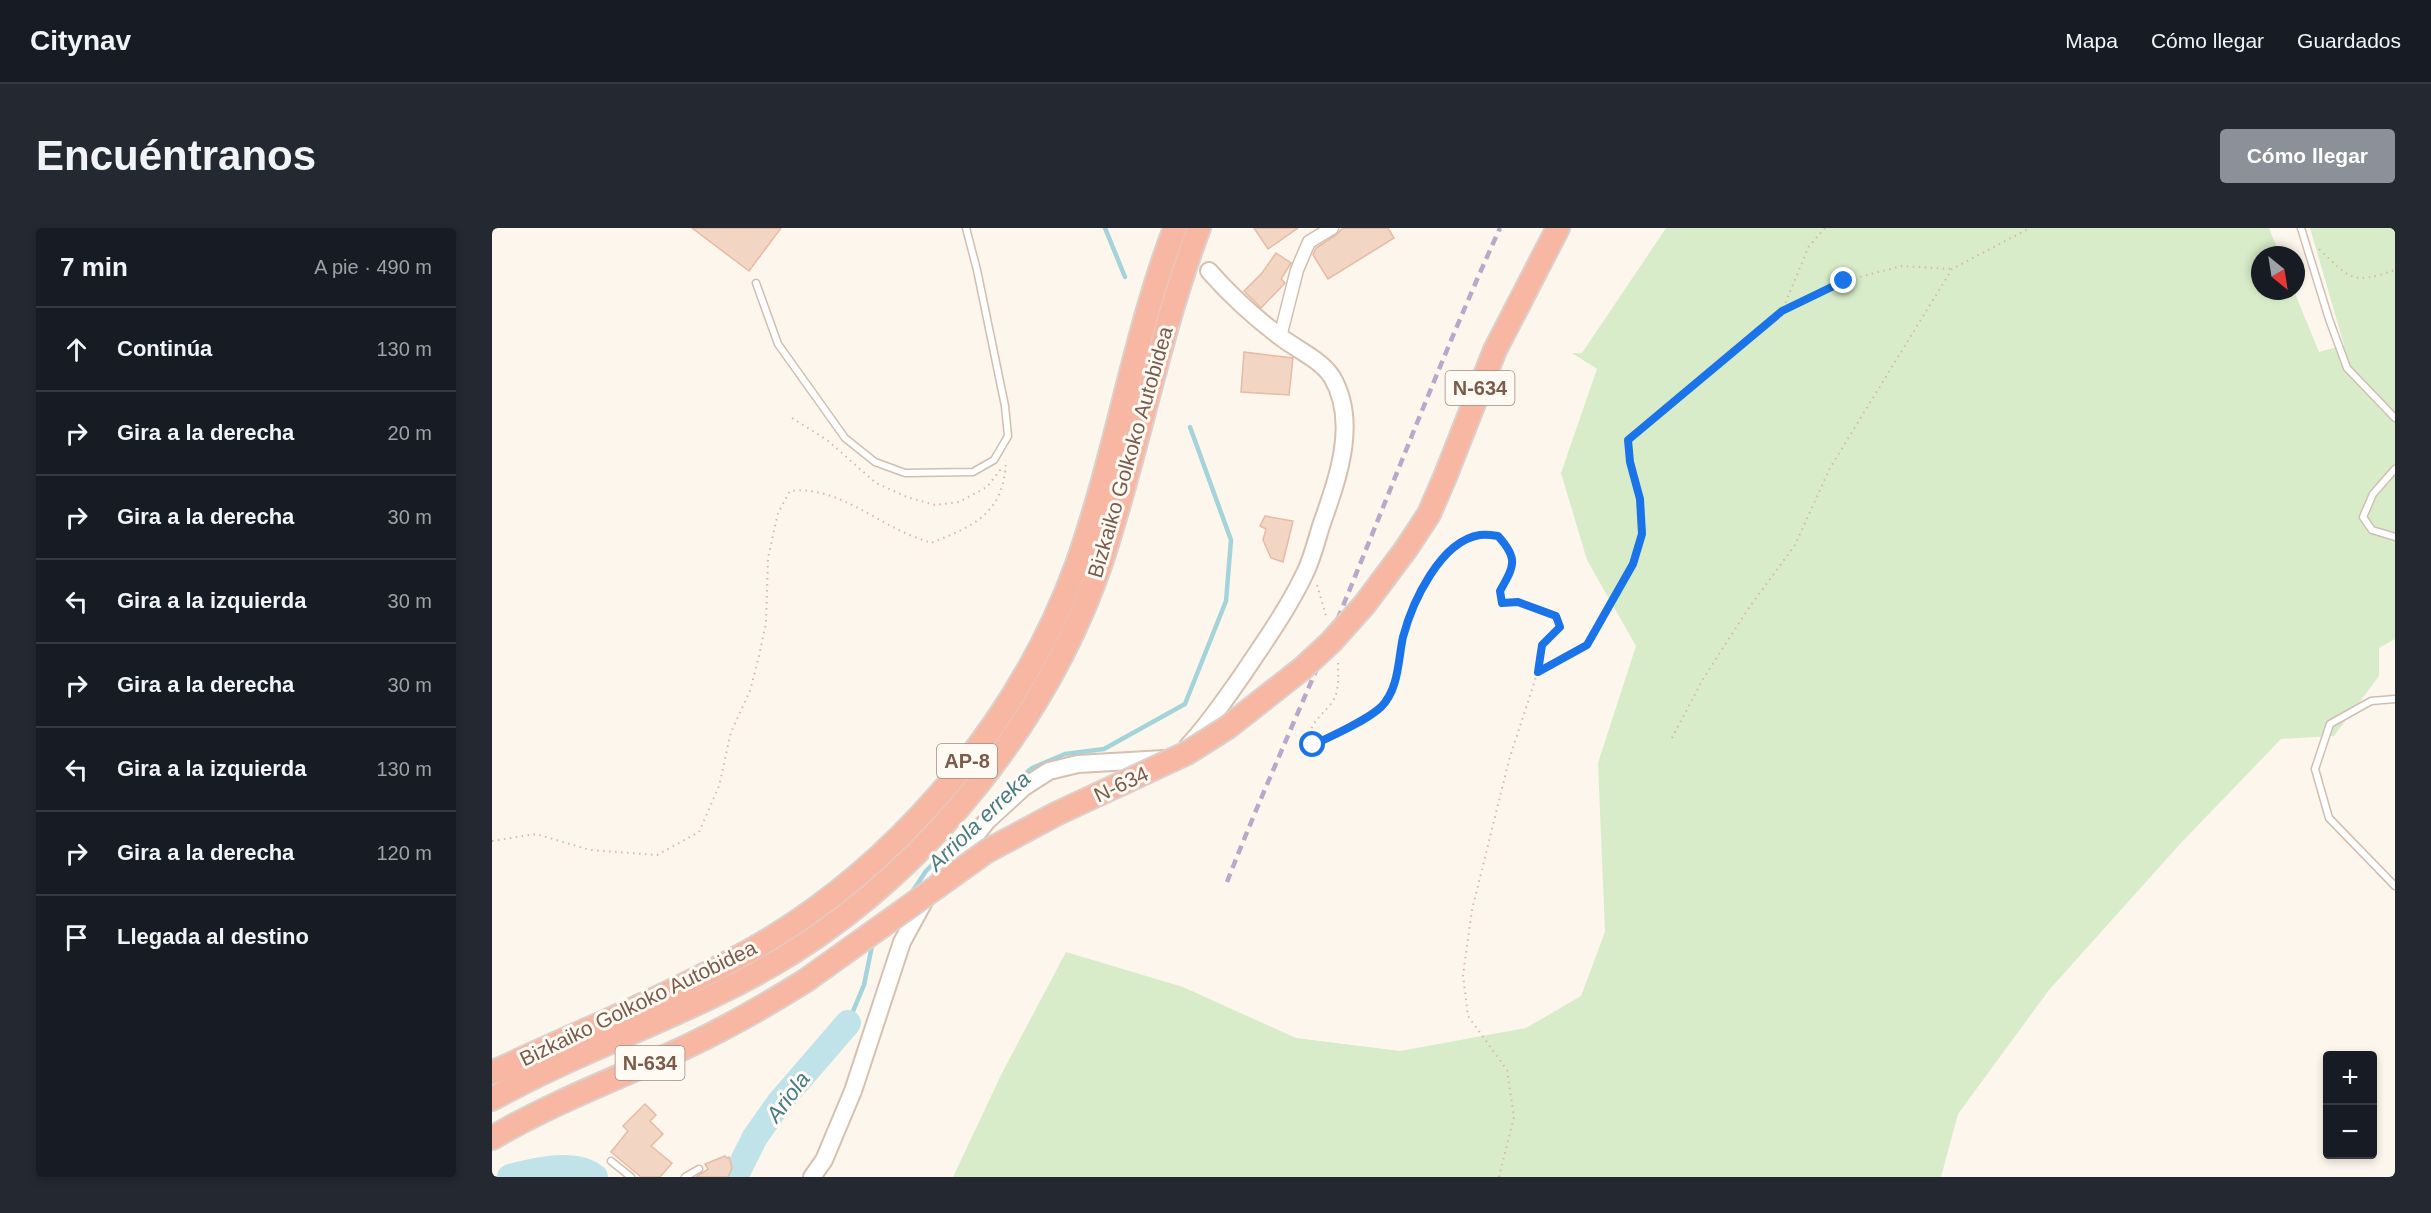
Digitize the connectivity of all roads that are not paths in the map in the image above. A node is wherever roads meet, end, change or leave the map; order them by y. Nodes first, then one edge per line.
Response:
1 (966, 228) edge
2 (1175, 228) edge
3 (1199, 228) edge
4 (1332, 228) edge
5 (1558, 228) edge
6 (2301, 230) edge
7 (1209, 271) dead end
8 (756, 283) dead end
9 (1280, 337) junction
10 (2395, 418) edge
11 (2395, 469) edge
12 (2395, 537) edge
13 (2395, 699) edge
14 (2395, 886) edge
15 (492, 1073) edge
16 (492, 1099) edge
17 (492, 1138) edge
18 (611, 1161) dead end
19 (699, 1169) dead end
20 (631, 1177) edge
21 (685, 1177) edge
22 (813, 1177) edge

1 - 8 lane
2 - 15 highway, Bizkaiko Golkoko Autobidea / AP-8
3 - 16 highway, Bizkaiko Golkoko Autobidea / AP-8
4 - 9 street
5 - 17 highway, N-634 / N-634, bridge
6 - 10 lane
7 - 9 street
9 - 22 street
11 - 12 lane
13 - 14 lane
18 - 20 lane
19 - 21 lane

